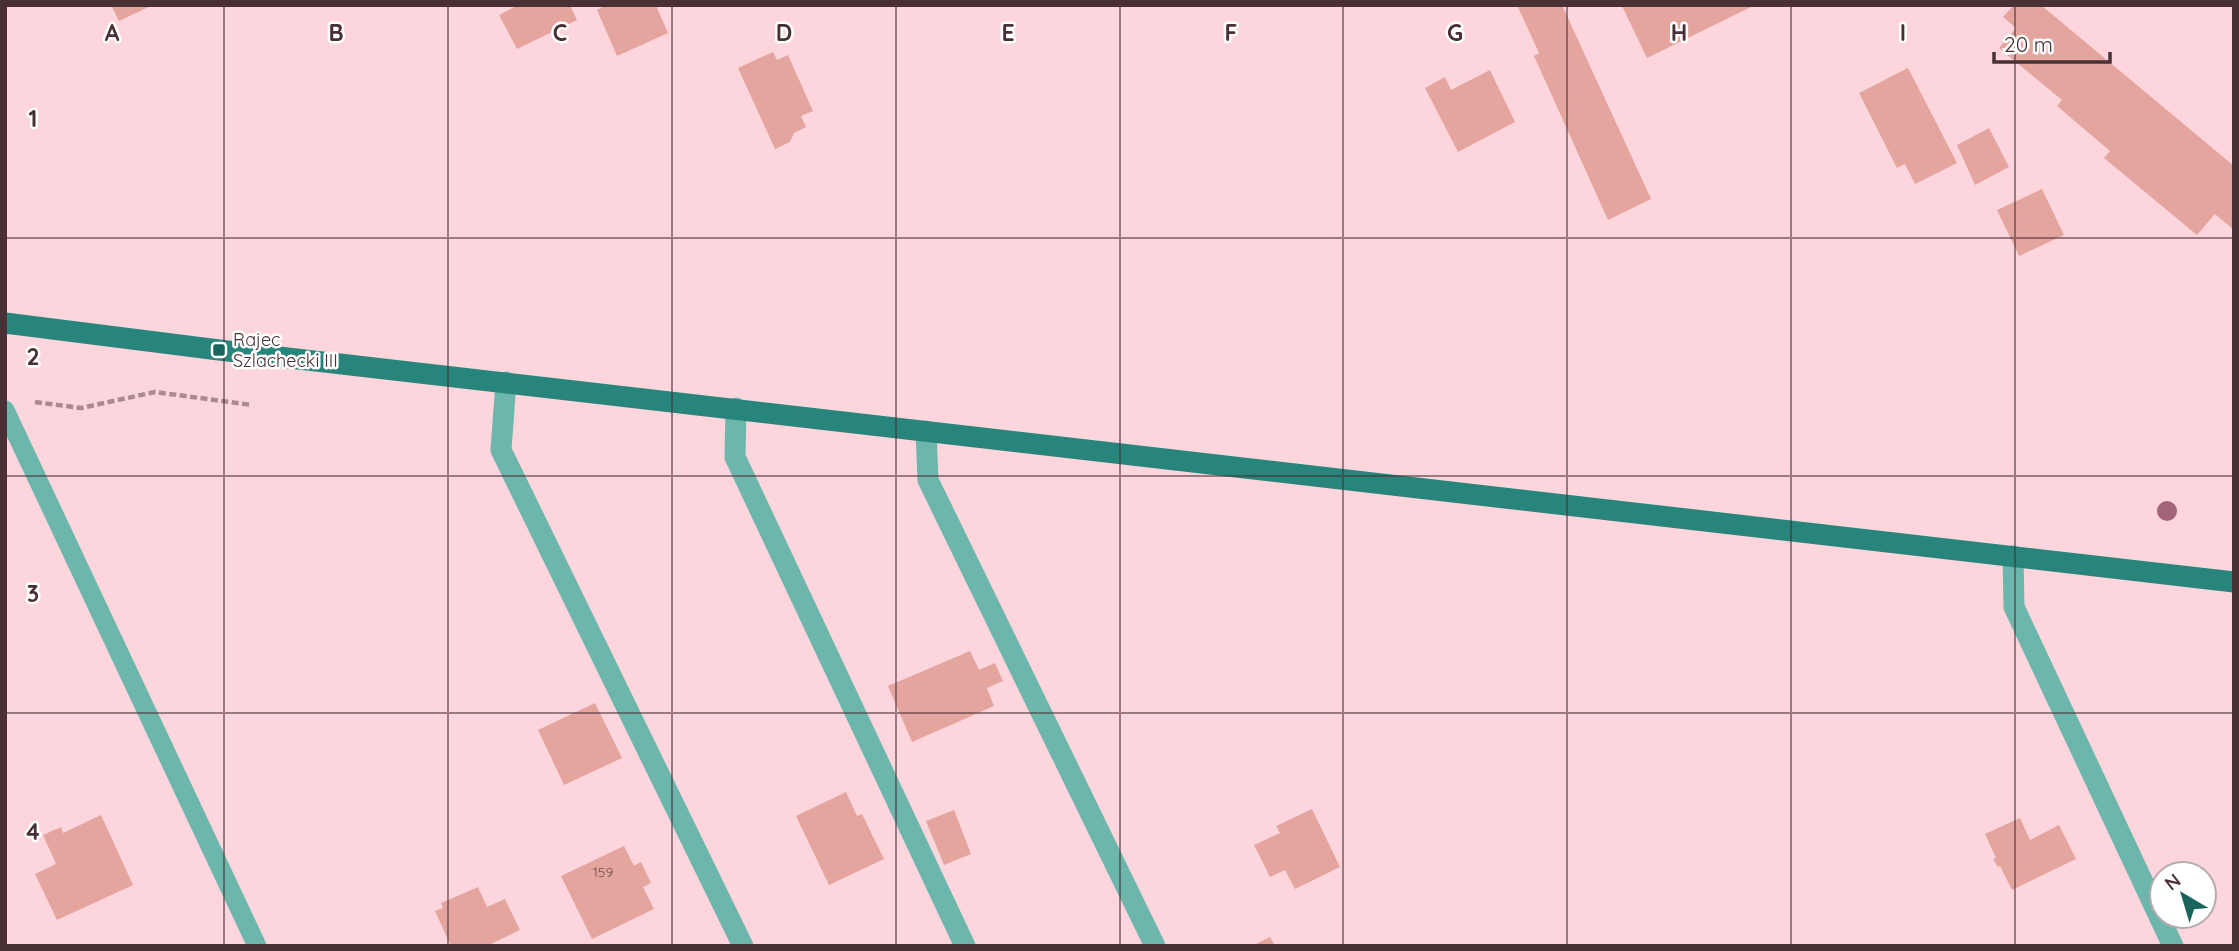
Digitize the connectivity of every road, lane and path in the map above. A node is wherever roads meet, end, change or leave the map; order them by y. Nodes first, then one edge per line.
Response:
1 (5, 323) edge
2 (506, 382) junction
3 (30, 402) dead end
4 (251, 405) dead end
5 (736, 408) junction
6 (5, 410) edge
7 (926, 430) junction
8 (2013, 556) junction
9 (2234, 582) edge
10 (257, 946) edge
11 (743, 946) edge
12 (965, 946) edge
13 (1155, 946) edge
14 (2173, 946) edge

1 - 2 main road
2 - 5 main road
2 - 11 street
3 - 4 path
5 - 7 main road
5 - 12 street
6 - 10 lane
7 - 8 main road
7 - 13 street
8 - 9 main road
8 - 14 street

